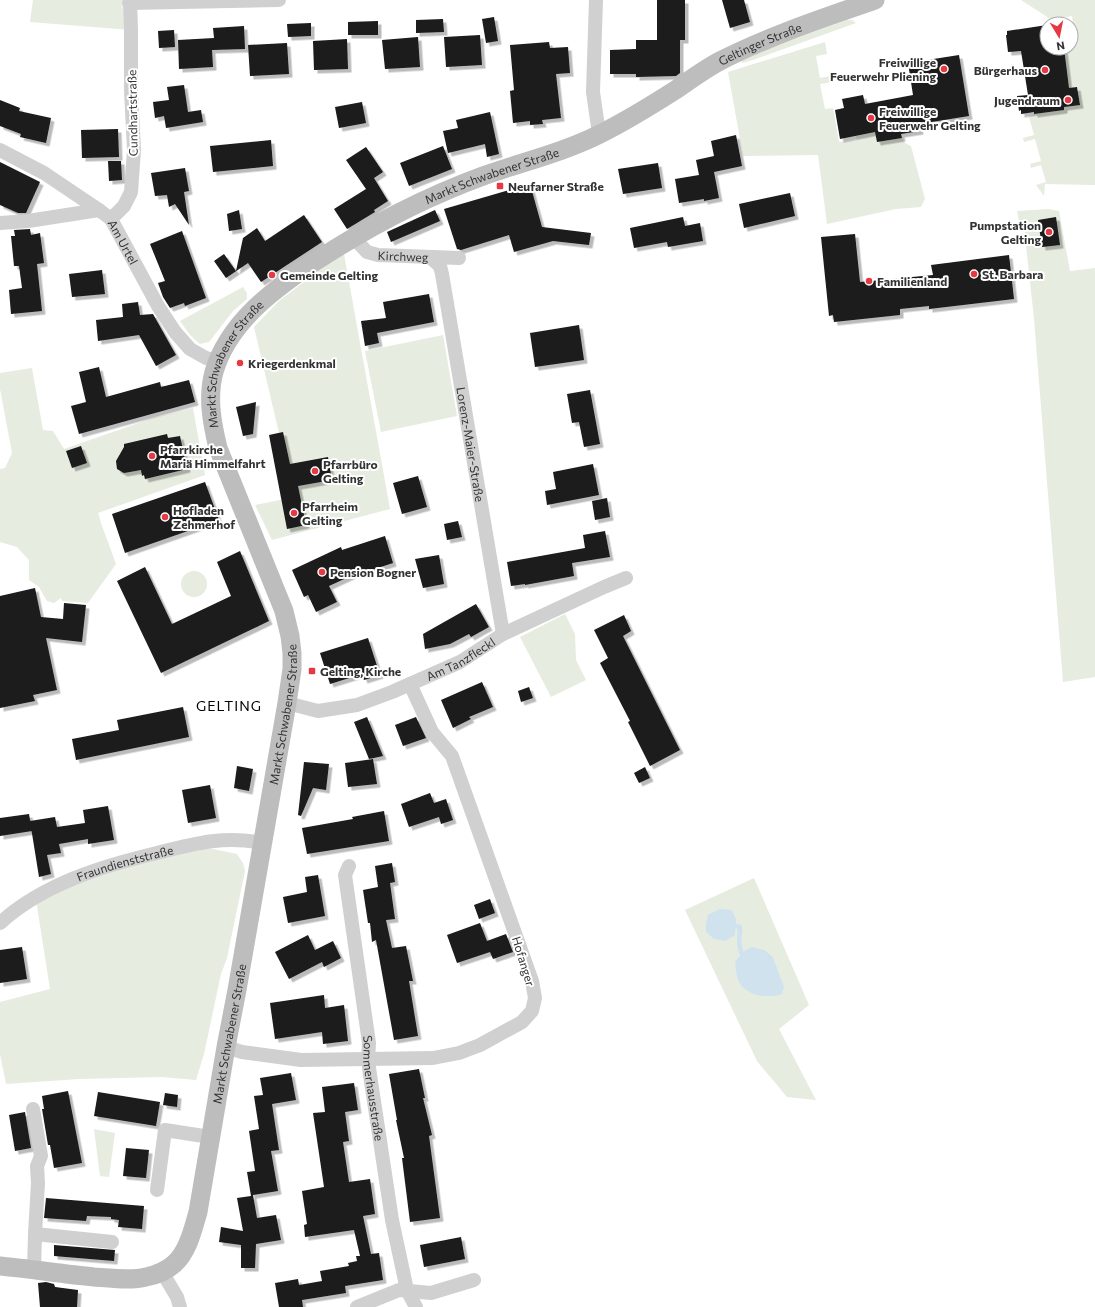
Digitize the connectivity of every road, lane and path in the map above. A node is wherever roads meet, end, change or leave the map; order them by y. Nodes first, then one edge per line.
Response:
1 (279, 0) edge
2 (596, 0) edge
3 (875, 0) edge
4 (130, 2) edge
5 (653, 104) joint
6 (599, 134) junction
7 (0, 150) edge
8 (99, 210) junction
9 (111, 220) junction
10 (0, 223) edge
11 (354, 237) junction
12 (430, 258) junction
13 (459, 258) dead end
14 (218, 361) junction
15 (626, 578) dead end
16 (503, 634) junction
17 (410, 684) junction
18 (287, 703) junction
19 (262, 843) junction
20 (349, 866) dead end
21 (0, 923) edge
22 (226, 1047) junction
23 (368, 1060) junction
24 (33, 1109) dead end
25 (210, 1137) junction
26 (157, 1190) dead end
27 (35, 1234) junction
28 (112, 1242) dead end
29 (0, 1266) edge
30 (34, 1270) junction
31 (162, 1272) junction
32 (474, 1280) dead end
33 (407, 1290) junction
34 (180, 1307) edge
35 (357, 1307) edge
36 (416, 1307) edge

1 - 4 street
2 - 6 street
3 - 5 main road, Geltinger Straße
4 - 9 street, Cundhartstraße
5 - 6 main road, Markt Schwabener Straße
6 - 11 main road, Markt Schwabener Straße
7 - 8 street, Am Urtel
8 - 9 street, Am Urtel
8 - 10 street
9 - 14 street, Am Urtel
11 - 12 street, Kirchweg
11 - 14 main road, Markt Schwabener Straße
12 - 13 street, Kirchweg
12 - 16 street, Lorenz-Maier-Straße
14 - 18 main road, Markt Schwabener Straße
15 - 16 street, Am Tanzfleckl
16 - 17 street, Am Tanzfleckl
17 - 18 street, Am Tanzfleckl
17 - 23 street, Hofanger
18 - 19 main road, Markt Schwabener Straße
19 - 21 street, Fraundienststraße
19 - 22 main road, Markt Schwabener Straße
20 - 23 street, Sommerhausstraße
22 - 23 street, Hofanger
22 - 25 main road, Markt Schwabener Straße
23 - 33 street, Sommerhausstraße
24 - 27 street
25 - 26 street
25 - 31 main road, Markt Schwabener Straße
27 - 28 street
27 - 30 street
29 - 30 main road, Markt Schwabener Straße
30 - 31 main road, Markt Schwabener Straße
31 - 34 street
32 - 33 street
33 - 35 street
33 - 36 street, Sommerhausstraße

